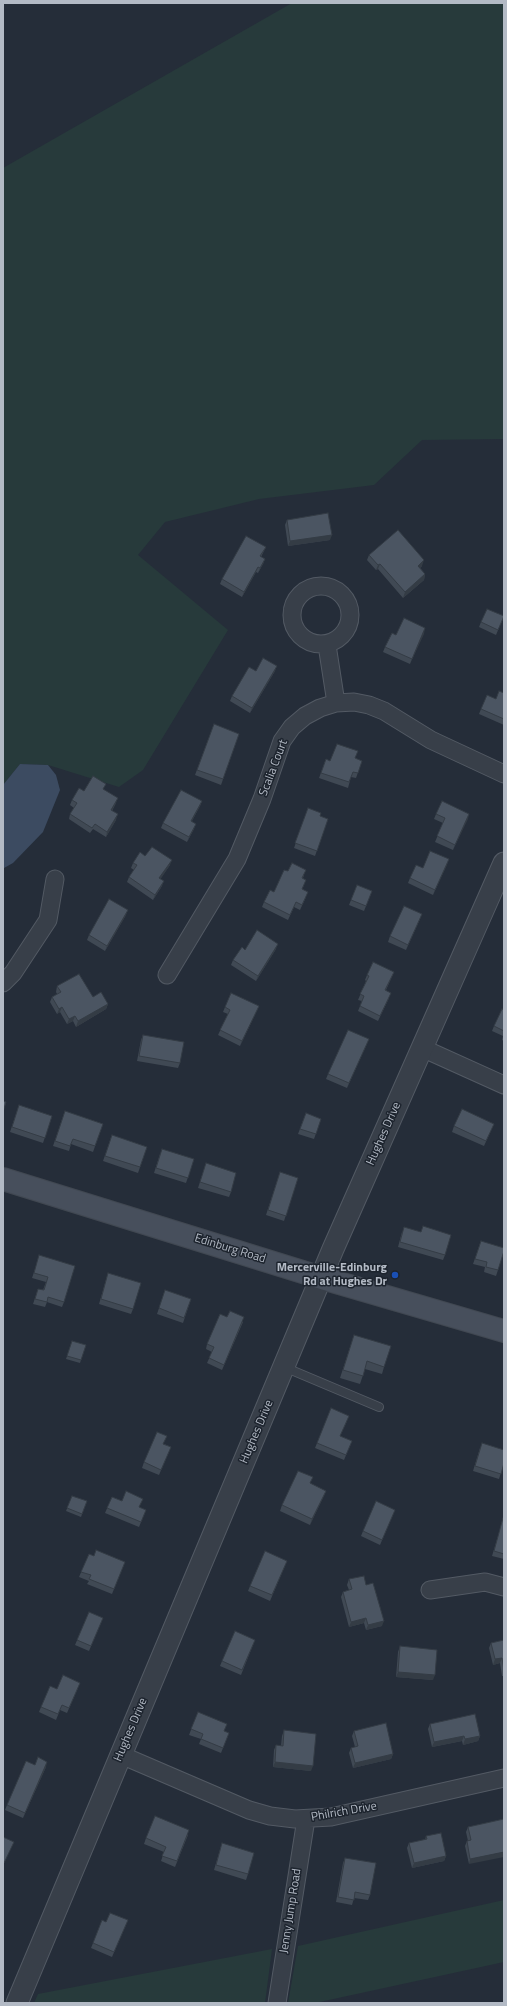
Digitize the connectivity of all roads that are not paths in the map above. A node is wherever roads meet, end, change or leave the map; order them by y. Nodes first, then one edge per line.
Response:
1 (327, 645) dead end
2 (336, 703) junction
3 (504, 774) edge
4 (504, 863) edge
5 (54, 879) dead end
6 (167, 975) dead end
7 (3, 983) edge
8 (422, 1048) junction
9 (504, 1085) edge
10 (3, 1179) edge
11 (322, 1278) junction
12 (504, 1331) edge
13 (284, 1367) junction
14 (379, 1407) dead end
15 (504, 1587) edge
16 (430, 1590) dead end
17 (121, 1755) junction
18 (504, 1778) edge
19 (306, 1819) junction
20 (17, 2003) edge
21 (277, 2003) edge

1 - 2 street
2 - 3 street, Scalia Court
2 - 6 street, Scalia Court
4 - 8 street, Hughes Drive
5 - 7 street
8 - 9 street
8 - 11 street, Hughes Drive
10 - 11 main road, Edinburg Road
11 - 12 main road, Edinburg Road
11 - 13 street, Hughes Drive
13 - 14 lane
13 - 17 street, Hughes Drive
15 - 16 street
17 - 19 street, Philrich Drive
17 - 20 street, Hughes Drive
18 - 19 street, Philrich Drive
19 - 21 street, Jenny Jump Road

